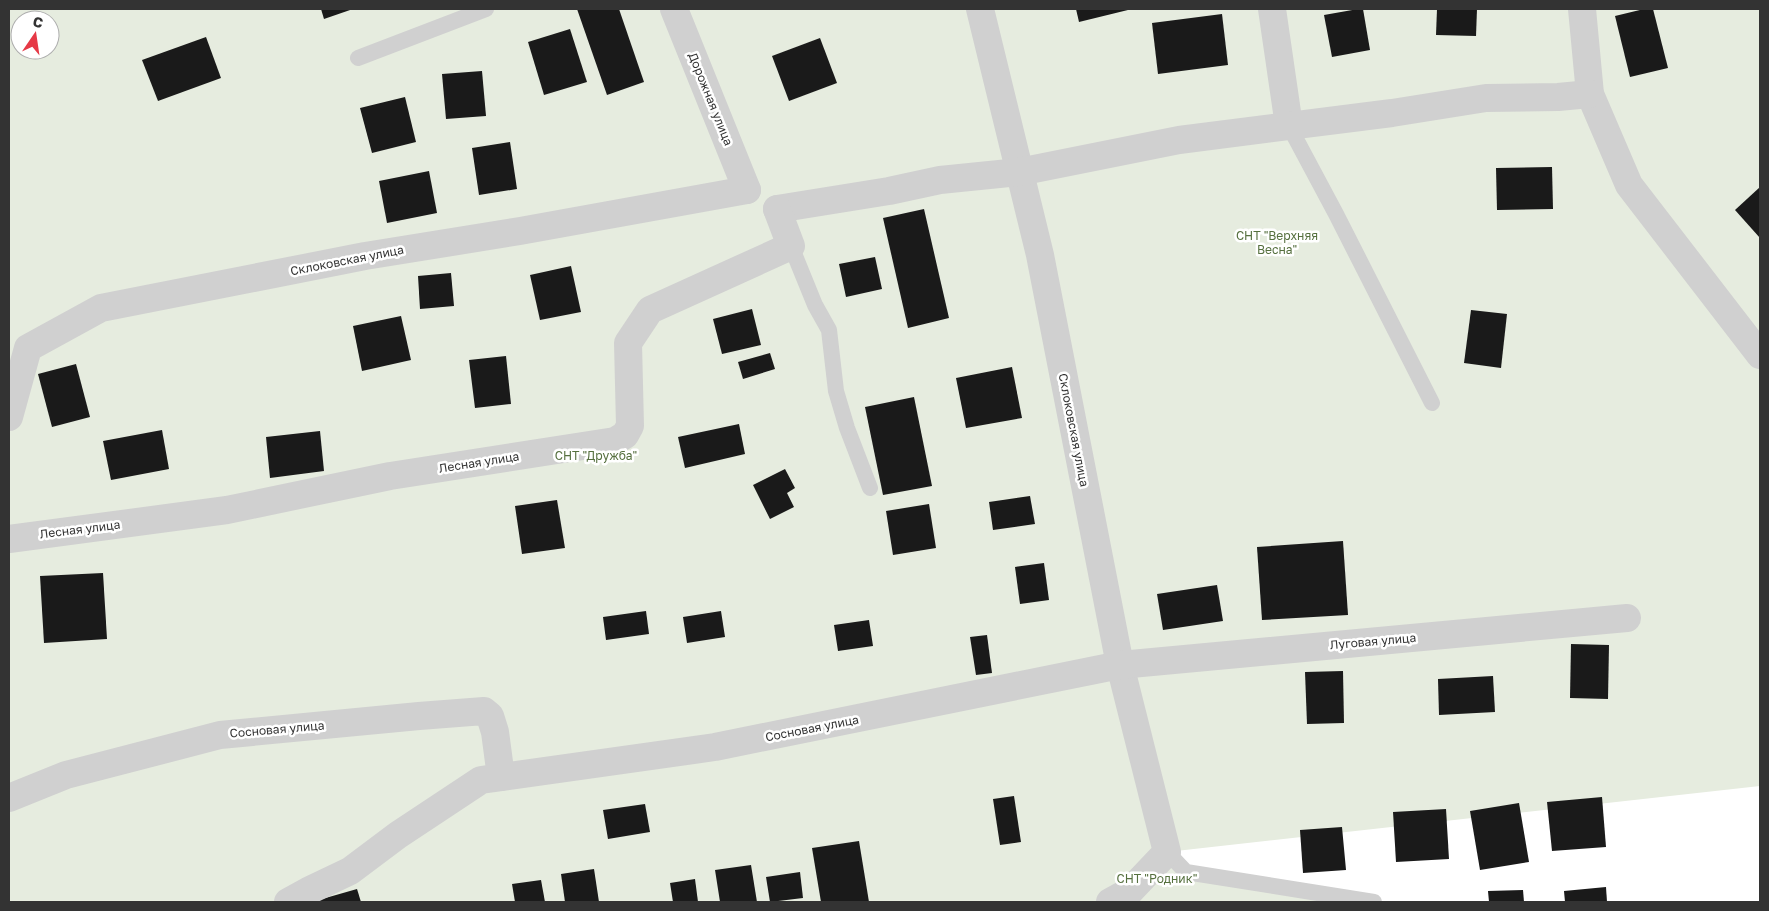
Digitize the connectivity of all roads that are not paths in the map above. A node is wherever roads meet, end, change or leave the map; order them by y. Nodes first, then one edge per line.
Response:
1 (486, 9) edge
2 (674, 9) edge
3 (980, 9) edge
4 (1272, 9) edge
5 (1582, 9) edge
6 (358, 58) dead end
7 (1590, 94) junction
8 (1289, 126) junction
9 (1019, 172) junction
10 (747, 190) junction
11 (777, 209) junction
12 (791, 246) junction
13 (1760, 354) edge
14 (1432, 403) dead end
15 (9, 417) edge
16 (870, 488) dead end
17 (9, 538) edge
18 (1627, 618) dead end
19 (1120, 665) junction
20 (501, 777) junction
21 (9, 798) edge
22 (1167, 852) junction
23 (288, 902) edge
24 (1110, 902) edge
25 (1374, 902) edge

1 - 6 lane
2 - 10 street, Дорожная улица
3 - 9 street, Склоковская улица
4 - 8 street
5 - 7 street
7 - 8 street
7 - 13 street
8 - 9 street
8 - 14 lane
9 - 11 street
9 - 19 street, Склоковская улица
10 - 11 street
10 - 15 street, Склоковская улица
11 - 12 street
12 - 16 lane
12 - 17 street, Лесная улица
18 - 19 street, Луговая улица
19 - 20 street, Сосновая улица
19 - 22 street, Склоковская улица
20 - 21 street, Сосновая улица
20 - 23 street, Сосновая улица
22 - 24 street
22 - 25 lane

